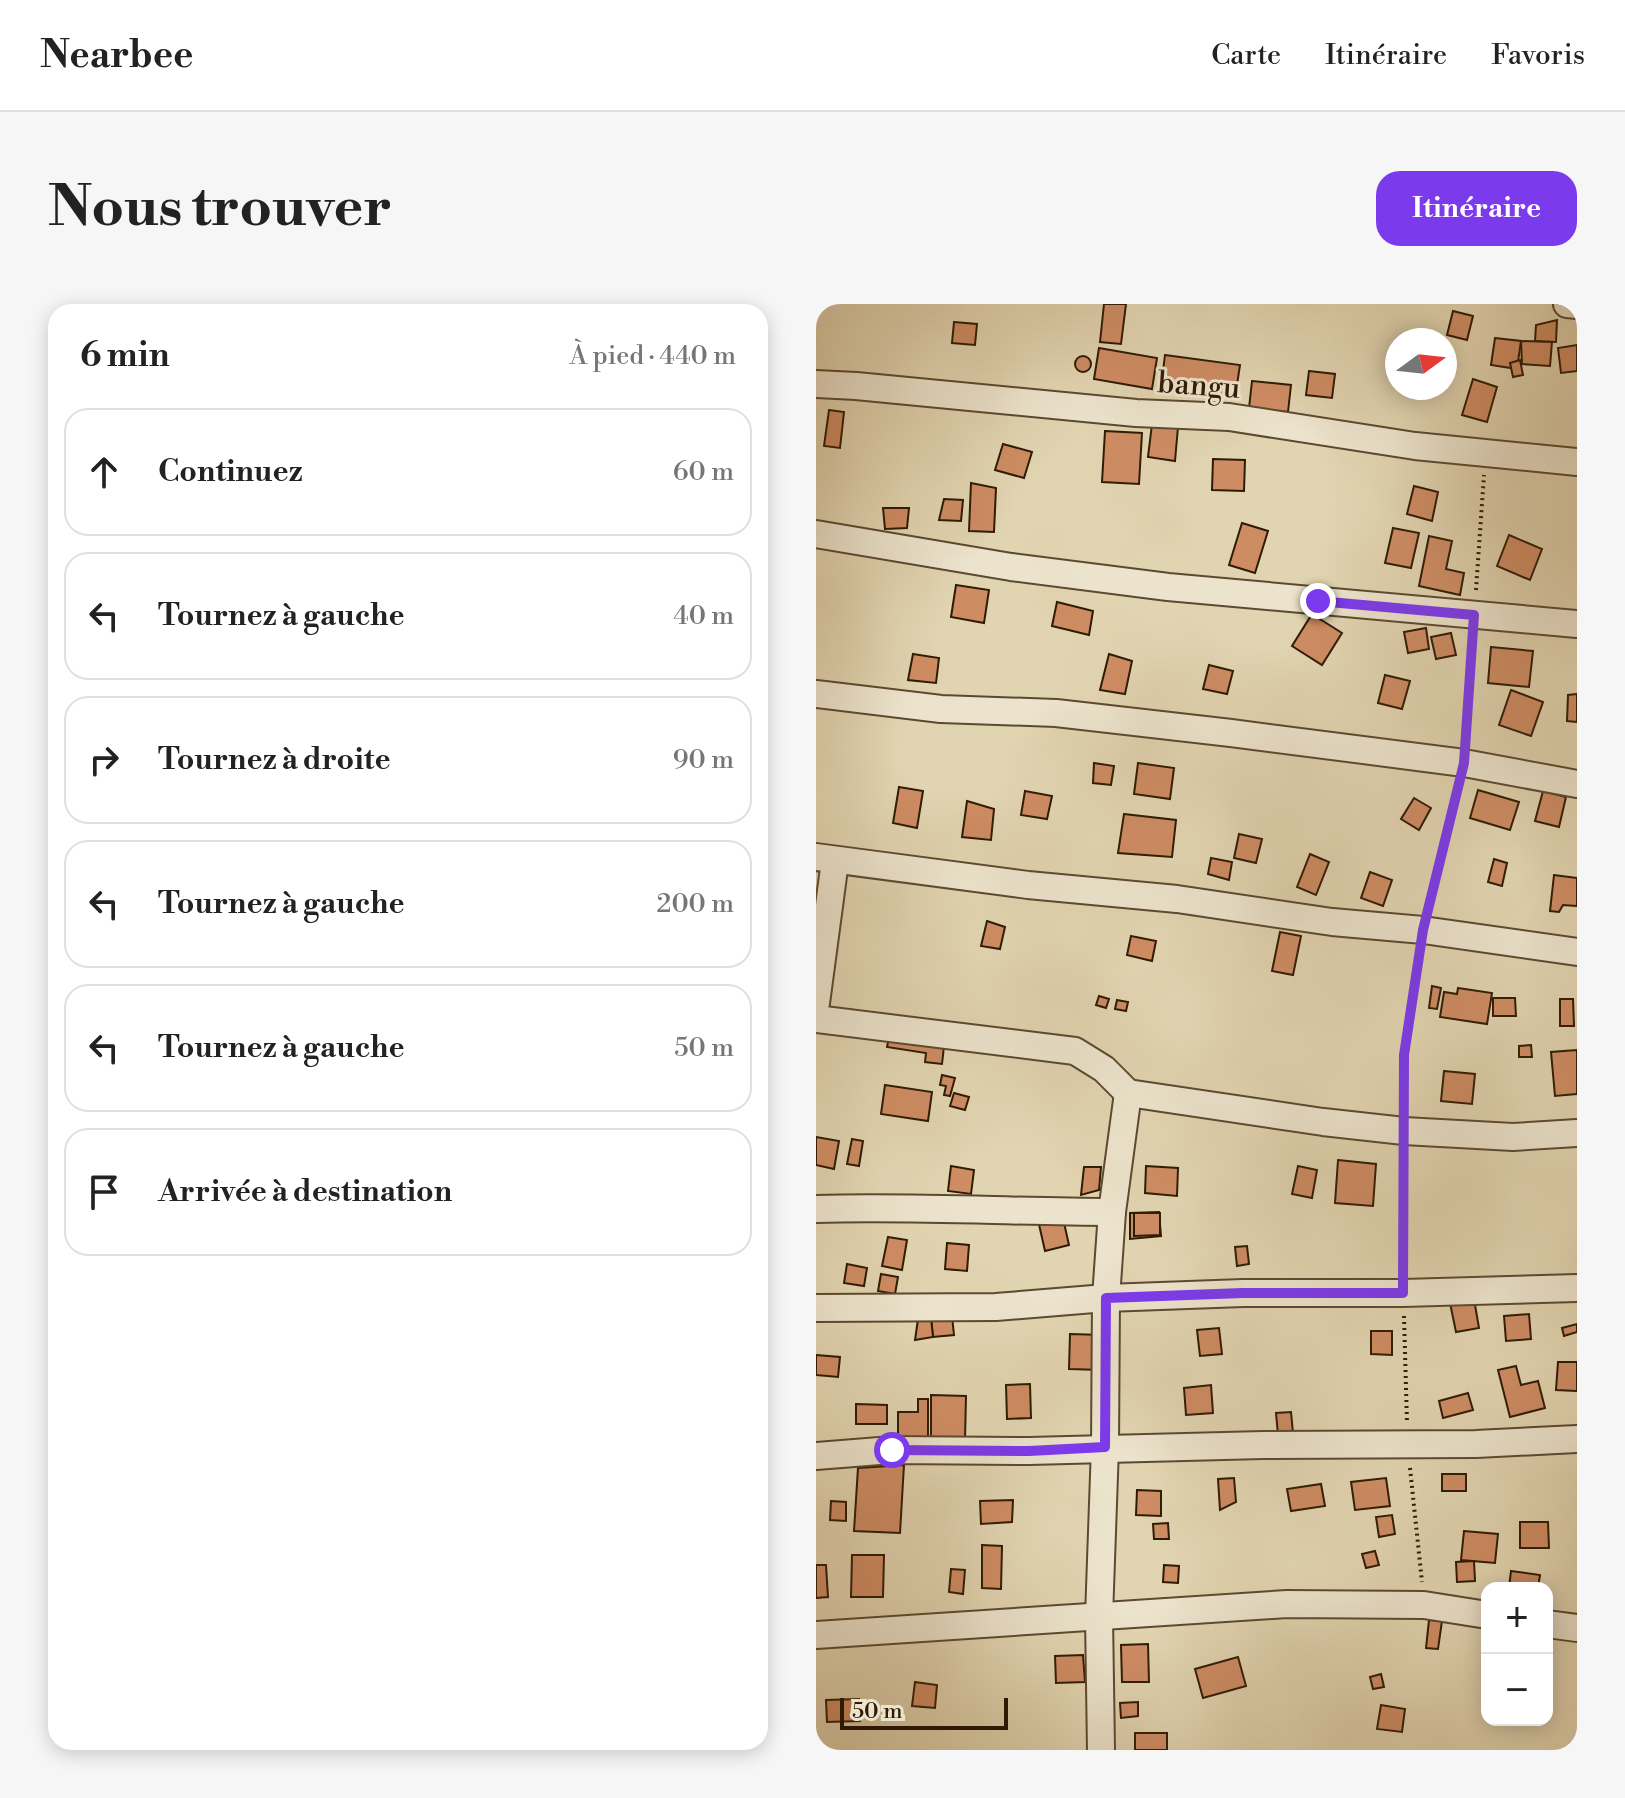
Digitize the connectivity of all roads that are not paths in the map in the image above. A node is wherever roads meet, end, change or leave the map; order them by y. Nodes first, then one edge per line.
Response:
1 (1567, 304) edge
2 (1577, 305) edge
3 (816, 384) edge
4 (1577, 462) edge
5 (816, 534) edge
6 (1577, 624) edge
7 (816, 694) edge
8 (1577, 784) edge
9 (826, 859) edge
10 (1577, 952) edge
11 (816, 1003) edge
12 (816, 1019) edge
13 (1128, 1093) junction
14 (1577, 1133) edge
15 (816, 1209) edge
16 (1112, 1212) junction
17 (1577, 1288) edge
18 (1106, 1298) junction
19 (816, 1308) edge
20 (1577, 1439) edge
21 (1105, 1447) junction
22 (816, 1456) edge
23 (1481, 1614) edge
24 (1099, 1617) junction
25 (1553, 1625) edge
26 (1577, 1628) edge
27 (816, 1635) edge
28 (1101, 1750) edge

1 - 2 street
3 - 4 street, bangu
5 - 6 street
7 - 8 street
9 - 10 street
9 - 11 street
12 - 13 street
13 - 14 street
13 - 16 street
15 - 16 street
16 - 18 street
17 - 18 street
18 - 19 street
18 - 21 street
20 - 21 street
21 - 22 street
21 - 24 street
23 - 24 street
24 - 27 street
24 - 28 street
25 - 26 street

